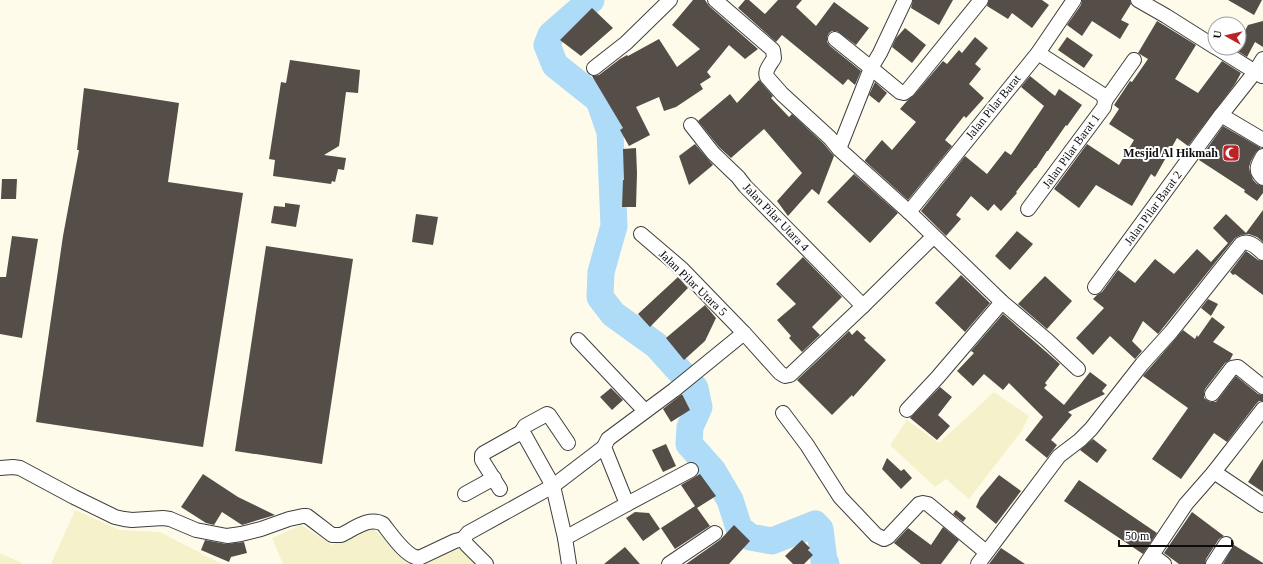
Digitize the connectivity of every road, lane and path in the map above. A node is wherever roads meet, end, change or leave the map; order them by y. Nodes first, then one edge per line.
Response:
1 (670, 0) edge
2 (714, 0) edge
3 (905, 0) edge
4 (981, 0) edge
5 (1074, 0) edge
6 (1138, 0) edge
7 (835, 39) dead end
8 (1207, 41) edge
9 (1038, 52) junction
10 (1230, 56) edge
11 (1263, 59) edge
12 (1134, 60) dead end
13 (594, 68) dead end
14 (871, 68) junction
15 (1259, 74) edge
16 (1105, 101) junction
17 (1221, 115) junction
18 (691, 125) dead end
19 (1263, 140) edge
20 (839, 149) junction
21 (1263, 156) edge
22 (1263, 178) edge
23 (1028, 209) dead end
24 (909, 212) junction
25 (641, 234) dead end
26 (933, 237) junction
27 (1263, 253) edge
28 (1094, 287) dead end
29 (1002, 302) junction
30 (863, 306) junction
31 (744, 333) junction
32 (578, 340) dead end
33 (1078, 369) dead end
34 (1263, 387) edge
35 (1212, 394) dead end
36 (1263, 409) edge
37 (907, 410) dead end
38 (645, 411) junction
39 (783, 413) dead end
40 (520, 434) junction
41 (568, 443) dead end
42 (604, 447) junction
43 (0, 468) edge
44 (691, 470) dead end
45 (1214, 472) junction
46 (553, 486) junction
47 (465, 494) dead end
48 (627, 504) junction
49 (1263, 505) edge
50 (715, 533) dead end
51 (565, 538) junction
52 (463, 539) junction
53 (1226, 544) dead end
54 (986, 552) junction
55 (1149, 560) edge
56 (486, 564) edge
57 (569, 564) edge
58 (668, 564) edge
59 (978, 564) edge
60 (1164, 564) edge
61 (1213, 564) edge

1 - 13 street
2 - 20 street
3 - 14 street
4 - 14 street
5 - 9 street, Jalan Pilar Barat
6 - 8 street
7 - 14 street
9 - 16 street, Jalan Pilar Barat 1
9 - 24 street, Jalan Pilar Barat
10 - 15 street
11 - 15 street, Jalan Pilar Barat 2
12 - 16 street
14 - 20 street
15 - 17 street, Jalan Pilar Barat 2
16 - 23 street, Jalan Pilar Barat 1
17 - 19 street
17 - 28 street, Jalan Pilar Barat 2
18 - 30 street, Jalan Pilar Utara 4
20 - 24 street
21 - 22 street
24 - 26 street
25 - 31 street, Jalan Pilar Utara 5
26 - 29 street
26 - 30 street
27 - 54 street
29 - 33 street
29 - 37 street
30 - 31 street, Jalan Pilar Utara 5
31 - 38 street
32 - 38 street
34 - 35 street
36 - 45 street
38 - 42 street
39 - 54 street
40 - 41 street
40 - 46 street
40 - 47 street
42 - 46 street
42 - 48 street
43 - 52 street
44 - 48 street
45 - 49 street
45 - 55 street
46 - 51 street
46 - 52 street
48 - 51 street
50 - 58 street
51 - 57 street
52 - 56 street
53 - 61 street
54 - 59 street
55 - 60 street

